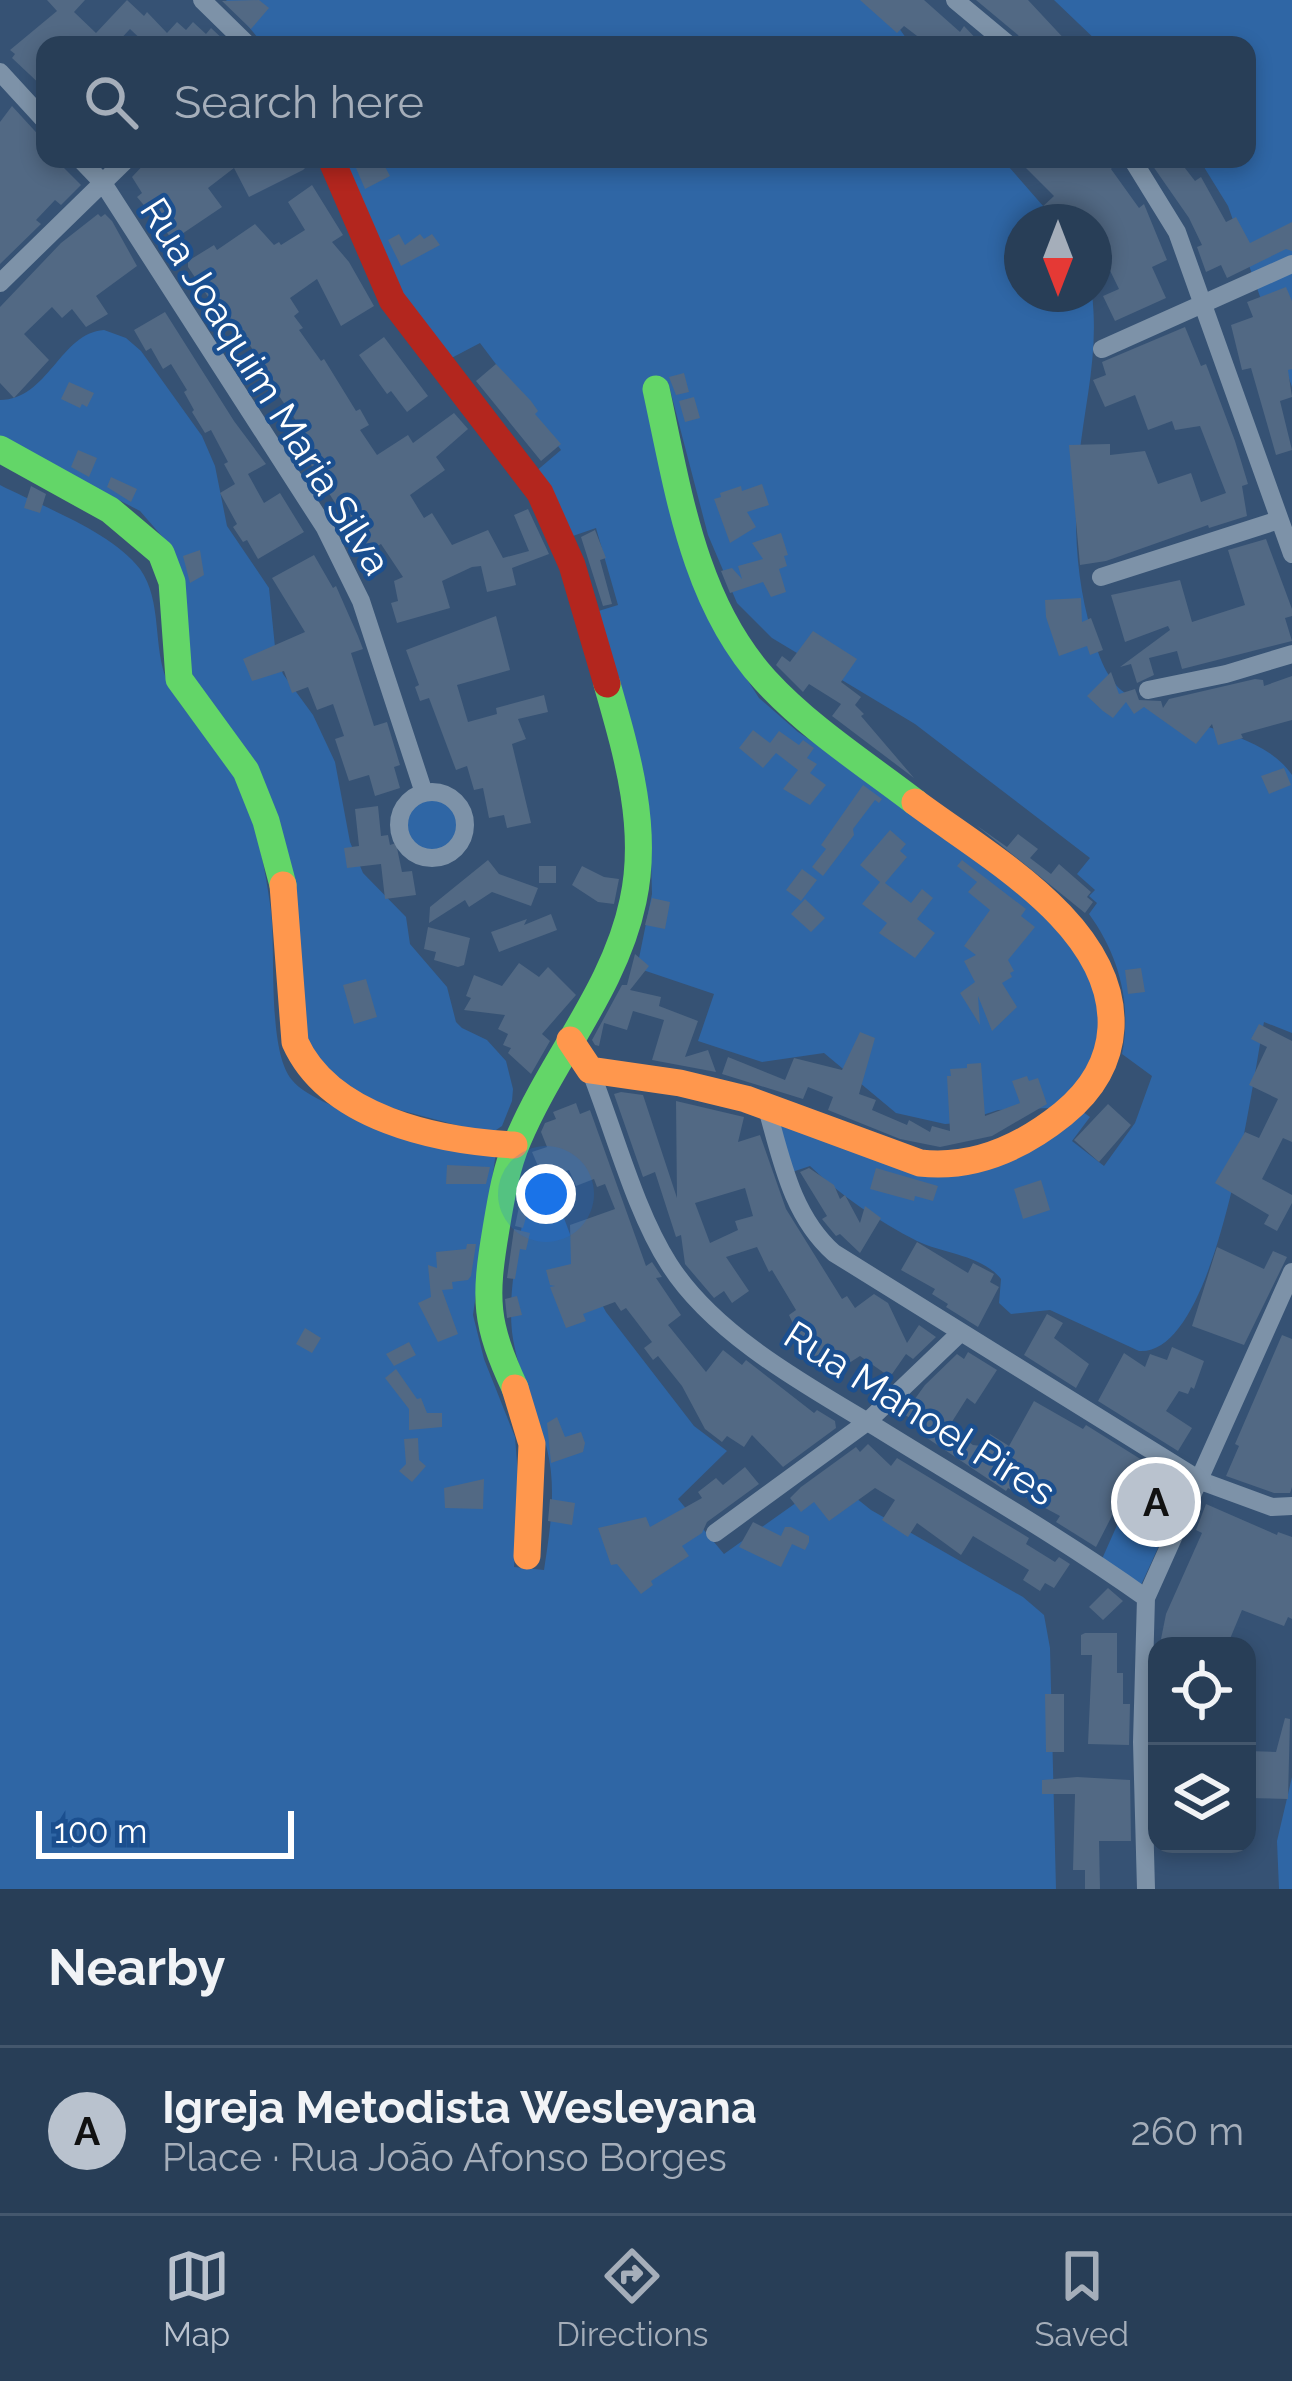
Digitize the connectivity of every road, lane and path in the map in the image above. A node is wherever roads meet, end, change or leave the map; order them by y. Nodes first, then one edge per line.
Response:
1 (202, 0) edge
2 (956, 0) edge
3 (236, 36) edge
4 (998, 36) edge
5 (0, 72) edge
6 (36, 111) edge
7 (89, 168) edge
8 (118, 168) edge
9 (335, 168) edge
10 (1138, 168) edge
11 (103, 183) junction
12 (1292, 264) edge
13 (0, 283) edge
14 (1203, 302) junction
15 (1102, 349) dead end
16 (656, 388) dead end
17 (0, 449) edge
18 (1279, 520) junction
19 (1292, 554) edge
20 (1101, 577) dead end
21 (1292, 654) edge
22 (1148, 690) dead end
23 (424, 793) dead end
24 (570, 1040) junction
25 (590, 1070) junction
26 (766, 1105) junction
27 (514, 1145) junction
28 (1292, 1273) edge
29 (960, 1333) junction
30 (867, 1422) junction
31 (1201, 1481) junction
32 (1292, 1506) edge
33 (715, 1533) dead end
34 (527, 1556) dead end
35 (1146, 1598) junction
36 (1146, 1889) edge

1 - 3 street
2 - 4 street
5 - 6 street
7 - 11 street, Rua Joaquim Maria Silva
8 - 11 street
9 - 24 street
10 - 14 street
11 - 13 street
11 - 23 street, Rua Joaquim Maria Silva
12 - 14 street
14 - 15 street
14 - 18 street
16 - 26 street
17 - 27 street
18 - 19 street
18 - 20 street
21 - 22 street
24 - 25 street
24 - 27 street
25 - 26 street
25 - 30 street, Rua Manoel Pires
26 - 29 street
27 - 34 street
28 - 31 street
29 - 30 street
29 - 31 street
30 - 33 street
30 - 35 street, Rua Manoel Pires
31 - 32 street
31 - 35 street
35 - 36 street

